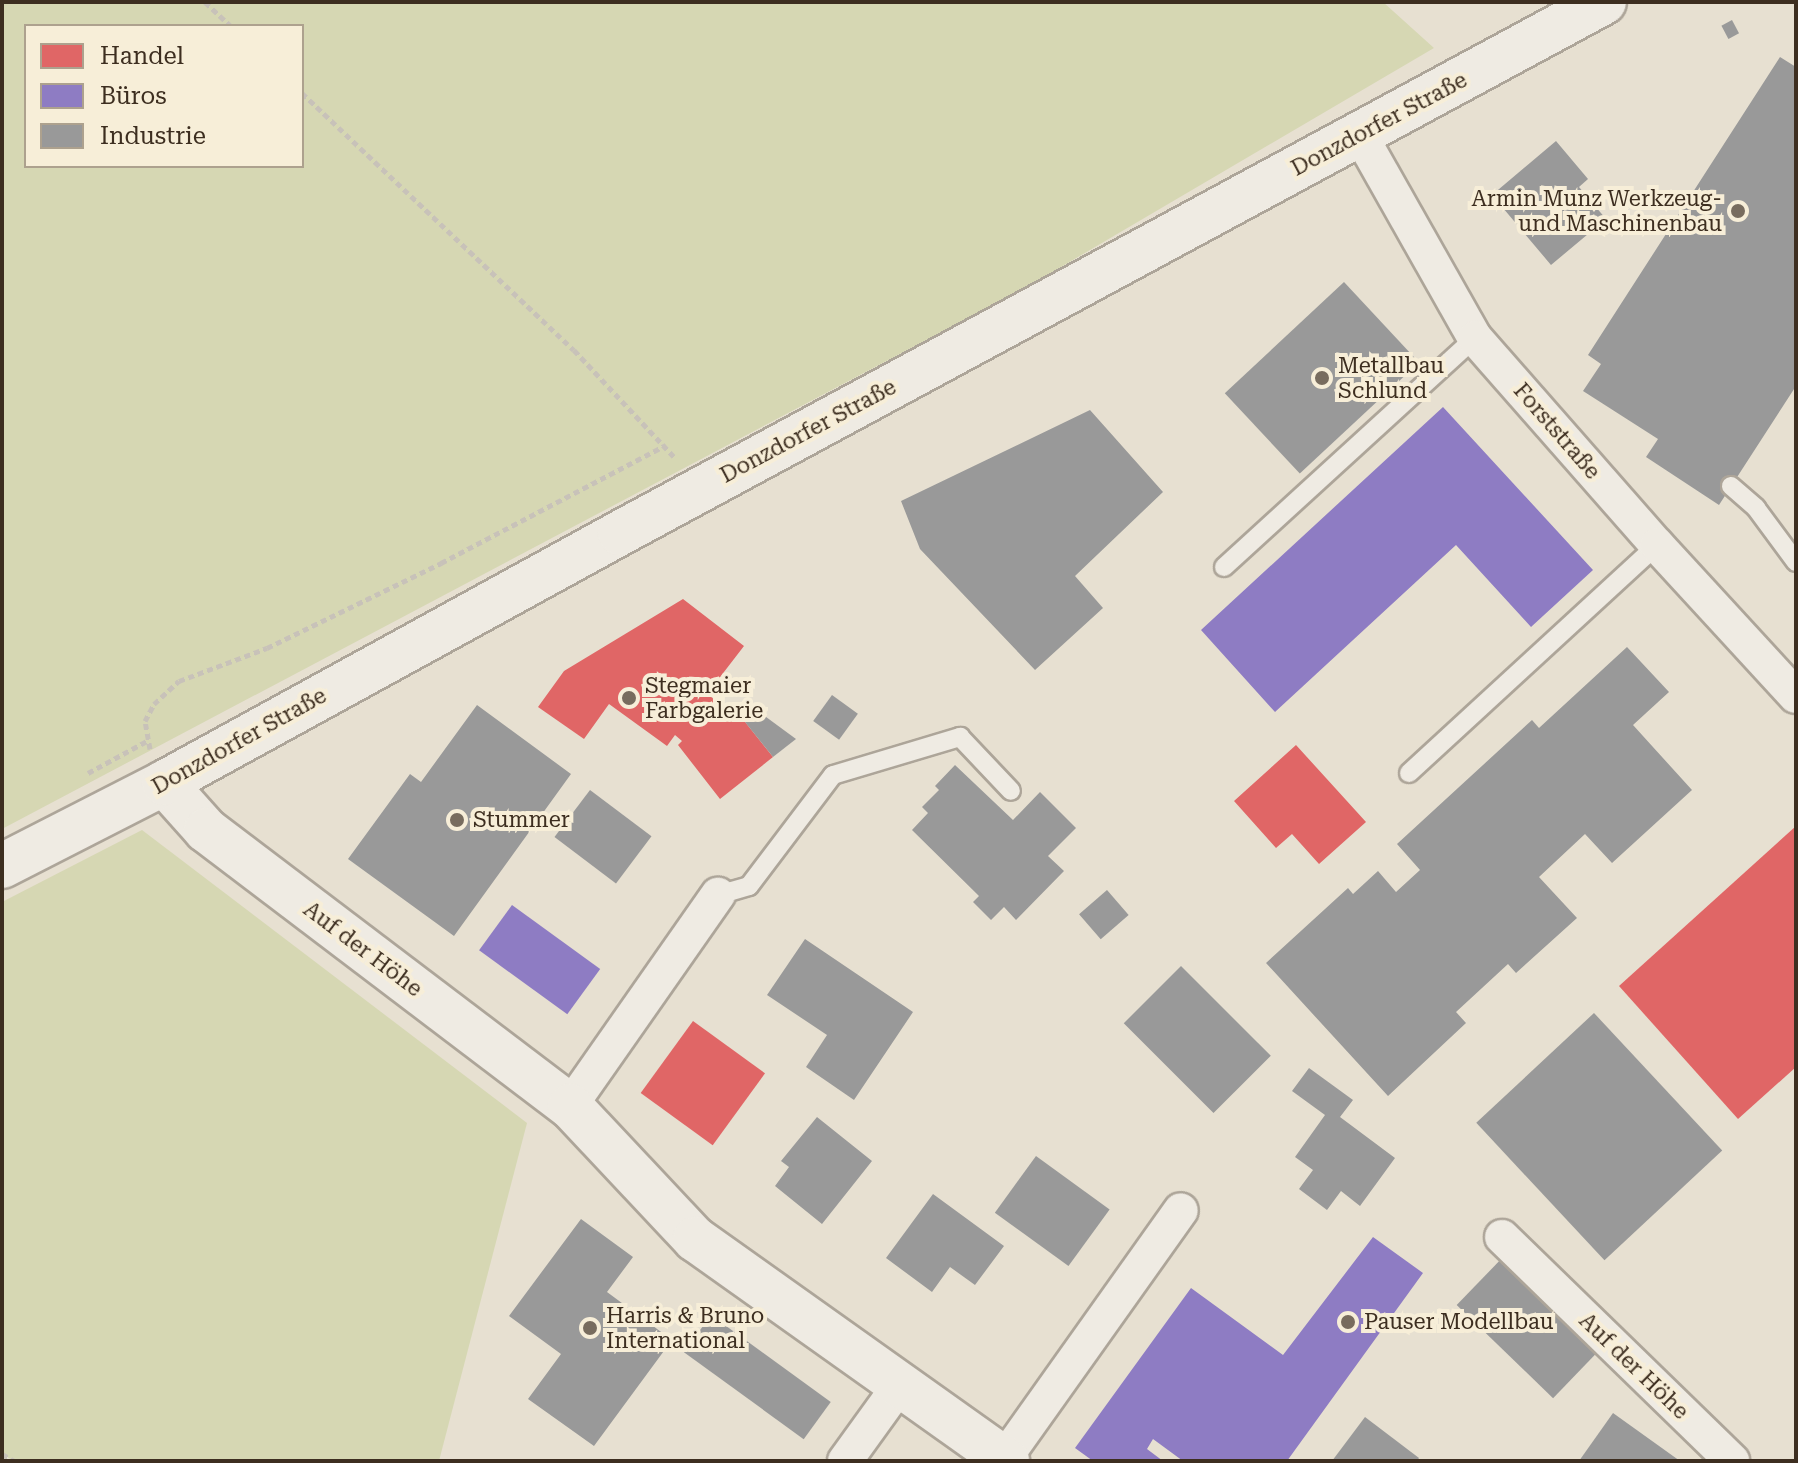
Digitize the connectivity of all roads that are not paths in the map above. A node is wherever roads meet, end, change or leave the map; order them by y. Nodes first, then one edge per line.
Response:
1 (1604, 2) edge
2 (1360, 135) junction
3 (1475, 338) junction
4 (1731, 486) dead end
5 (1657, 545) junction
6 (1796, 562) edge
7 (1224, 567) dead end
8 (1796, 696) edge
9 (1409, 773) dead end
10 (164, 783) junction
11 (1011, 791) dead end
12 (8, 863) edge
13 (718, 895) joint
14 (570, 1106) junction
15 (1181, 1210) dead end
16 (1502, 1237) dead end
17 (899, 1386) junction
18 (1006, 1460) edge
19 (845, 1461) edge
20 (1732, 1461) edge

1 - 2 main road, Donzdorfer Straße
2 - 3 street, Forststraße
2 - 10 main road, Donzdorfer Straße
3 - 5 street, Forststraße
3 - 7 lane
4 - 6 lane
5 - 8 street, Forststraße
5 - 9 lane
10 - 12 main road, Donzdorfer Straße
10 - 14 main road, Auf der Höhe
11 - 13 lane
13 - 14 street
14 - 17 main road, Auf der Höhe
15 - 18 street, Auf der Höhe
16 - 20 street, Auf der Höhe
17 - 18 main road, Auf der Höhe
17 - 19 street

